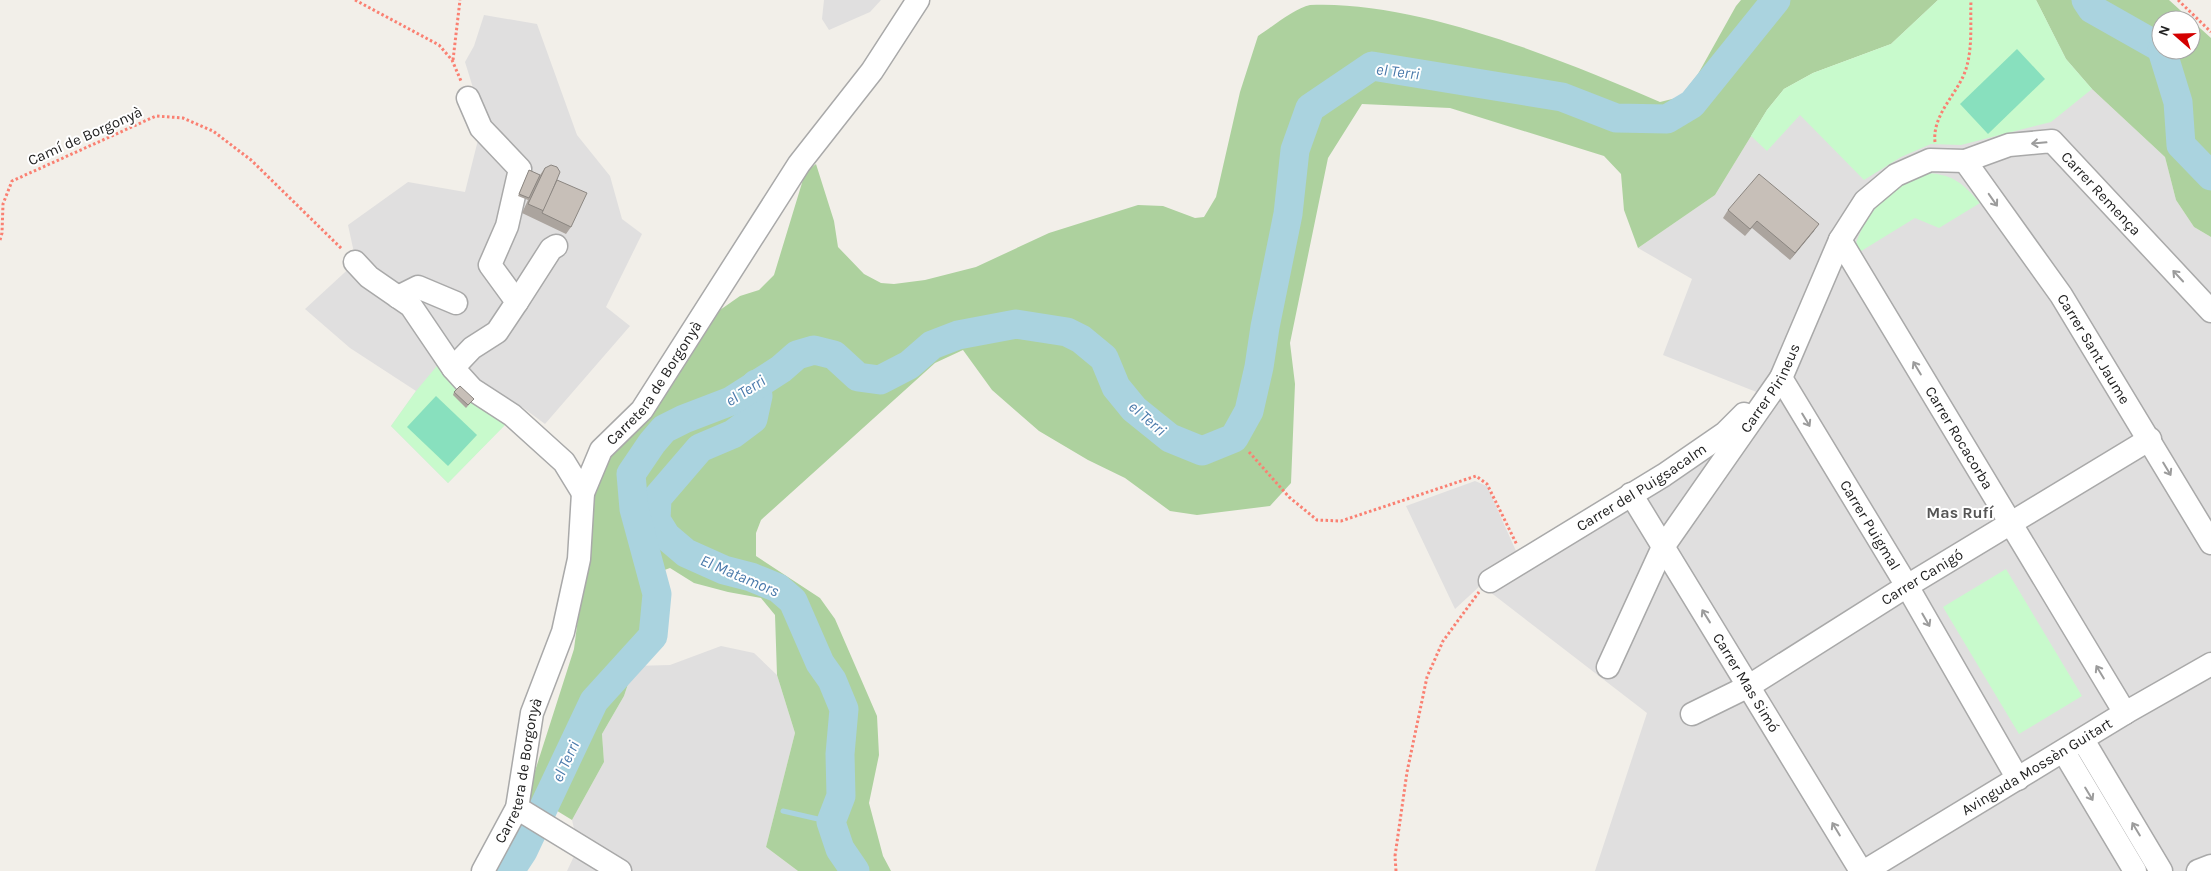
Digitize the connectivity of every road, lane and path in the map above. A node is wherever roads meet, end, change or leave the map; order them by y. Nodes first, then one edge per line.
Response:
1 (355, 0) edge
2 (460, 0) edge
3 (918, 0) edge
4 (1971, 0) edge
5 (2178, 0) edge
6 (2211, 32) edge
7 (452, 60) junction
8 (468, 98) joint
9 (1937, 160) junction
10 (1965, 160) junction
11 (0, 240) edge
12 (1840, 240) junction
13 (556, 246) dead end
14 (355, 262) joint
15 (398, 297) junction
16 (517, 302) junction
17 (456, 303) dead end
18 (2211, 311) edge
19 (453, 368) junction
20 (1781, 378) junction
21 (2150, 439) junction
22 (1249, 452) dead end
23 (583, 493) junction
24 (1631, 494) junction
25 (2011, 525) junction
26 (2211, 543) edge
27 (1663, 547) junction
28 (1523, 559) junction
29 (1490, 581) joint
30 (1907, 586) junction
31 (2211, 664) edge
32 (1608, 666) dead end
33 (1749, 686) junction
34 (1692, 714) dead end
35 (2125, 714) junction
36 (2083, 740) junction
37 (2064, 752) junction
38 (2018, 779) junction
39 (517, 808) junction
40 (2211, 866) edge
41 (483, 871) edge
42 (620, 871) edge
43 (1396, 871) edge
44 (1863, 871) edge
45 (2135, 871) edge
46 (2161, 871) edge
47 (2198, 871) edge

1 - 7 path
2 - 7 path
3 - 23 street, Carretera de Borgonyà
4 - 9 path
5 - 6 path
7 - 8 path
8 - 16 street
9 - 10 street, Carrer Pirineus
9 - 12 street, Carrer Pirineus
18 -> 10 street, Carrer Remença
10 -> 21 street, Carrer Sant Jaume
11 - 14 path, Camí de Borgonyà
12 - 20 street, Carrer Pirineus
25 -> 12 street, Carrer Rocacorba
13 - 16 street
14 - 15 street
15 - 17 street
15 - 19 street
16 - 19 street
19 - 23 street
20 - 24 street, Carrer del Puigsacalm
20 - 27 street, Carrer Pirineus
20 -> 30 street, Carrer Puigmal
21 - 25 street, Carrer Canigó
21 -> 26 street, Carrer Sant Jaume
22 - 28 path
23 - 39 street, Carretera de Borgonyà
24 - 27 street, Carrer Mas Simó
24 - 28 street, Carrer del Puigsacalm
25 - 30 street, Carrer Canigó
35 -> 25 street, Carrer Rocacorba
27 - 32 street, Carrer Pirineus
33 -> 27 street, Carrer Mas Simó
28 - 29 street, Carrer del Puigsacalm
29 - 43 path
30 - 33 street, Carrer Canigó
30 -> 38 street, Carrer Puigmal
31 - 35 street, Avinguda Mossèn Guitart
33 - 34 street, Carrer Canigó
44 -> 33 street, Carrer Mas Simó
35 - 36 street, Avinguda Mossèn Guitart
36 - 37 street, Avinguda Mossèn Guitart
46 -> 36 street
37 - 38 street, Avinguda Mossèn Guitart
37 -> 45 street
38 - 44 street, Avinguda Mossèn Guitart
39 - 41 street, Carretera de Borgonyà
39 - 42 street
40 - 47 street

